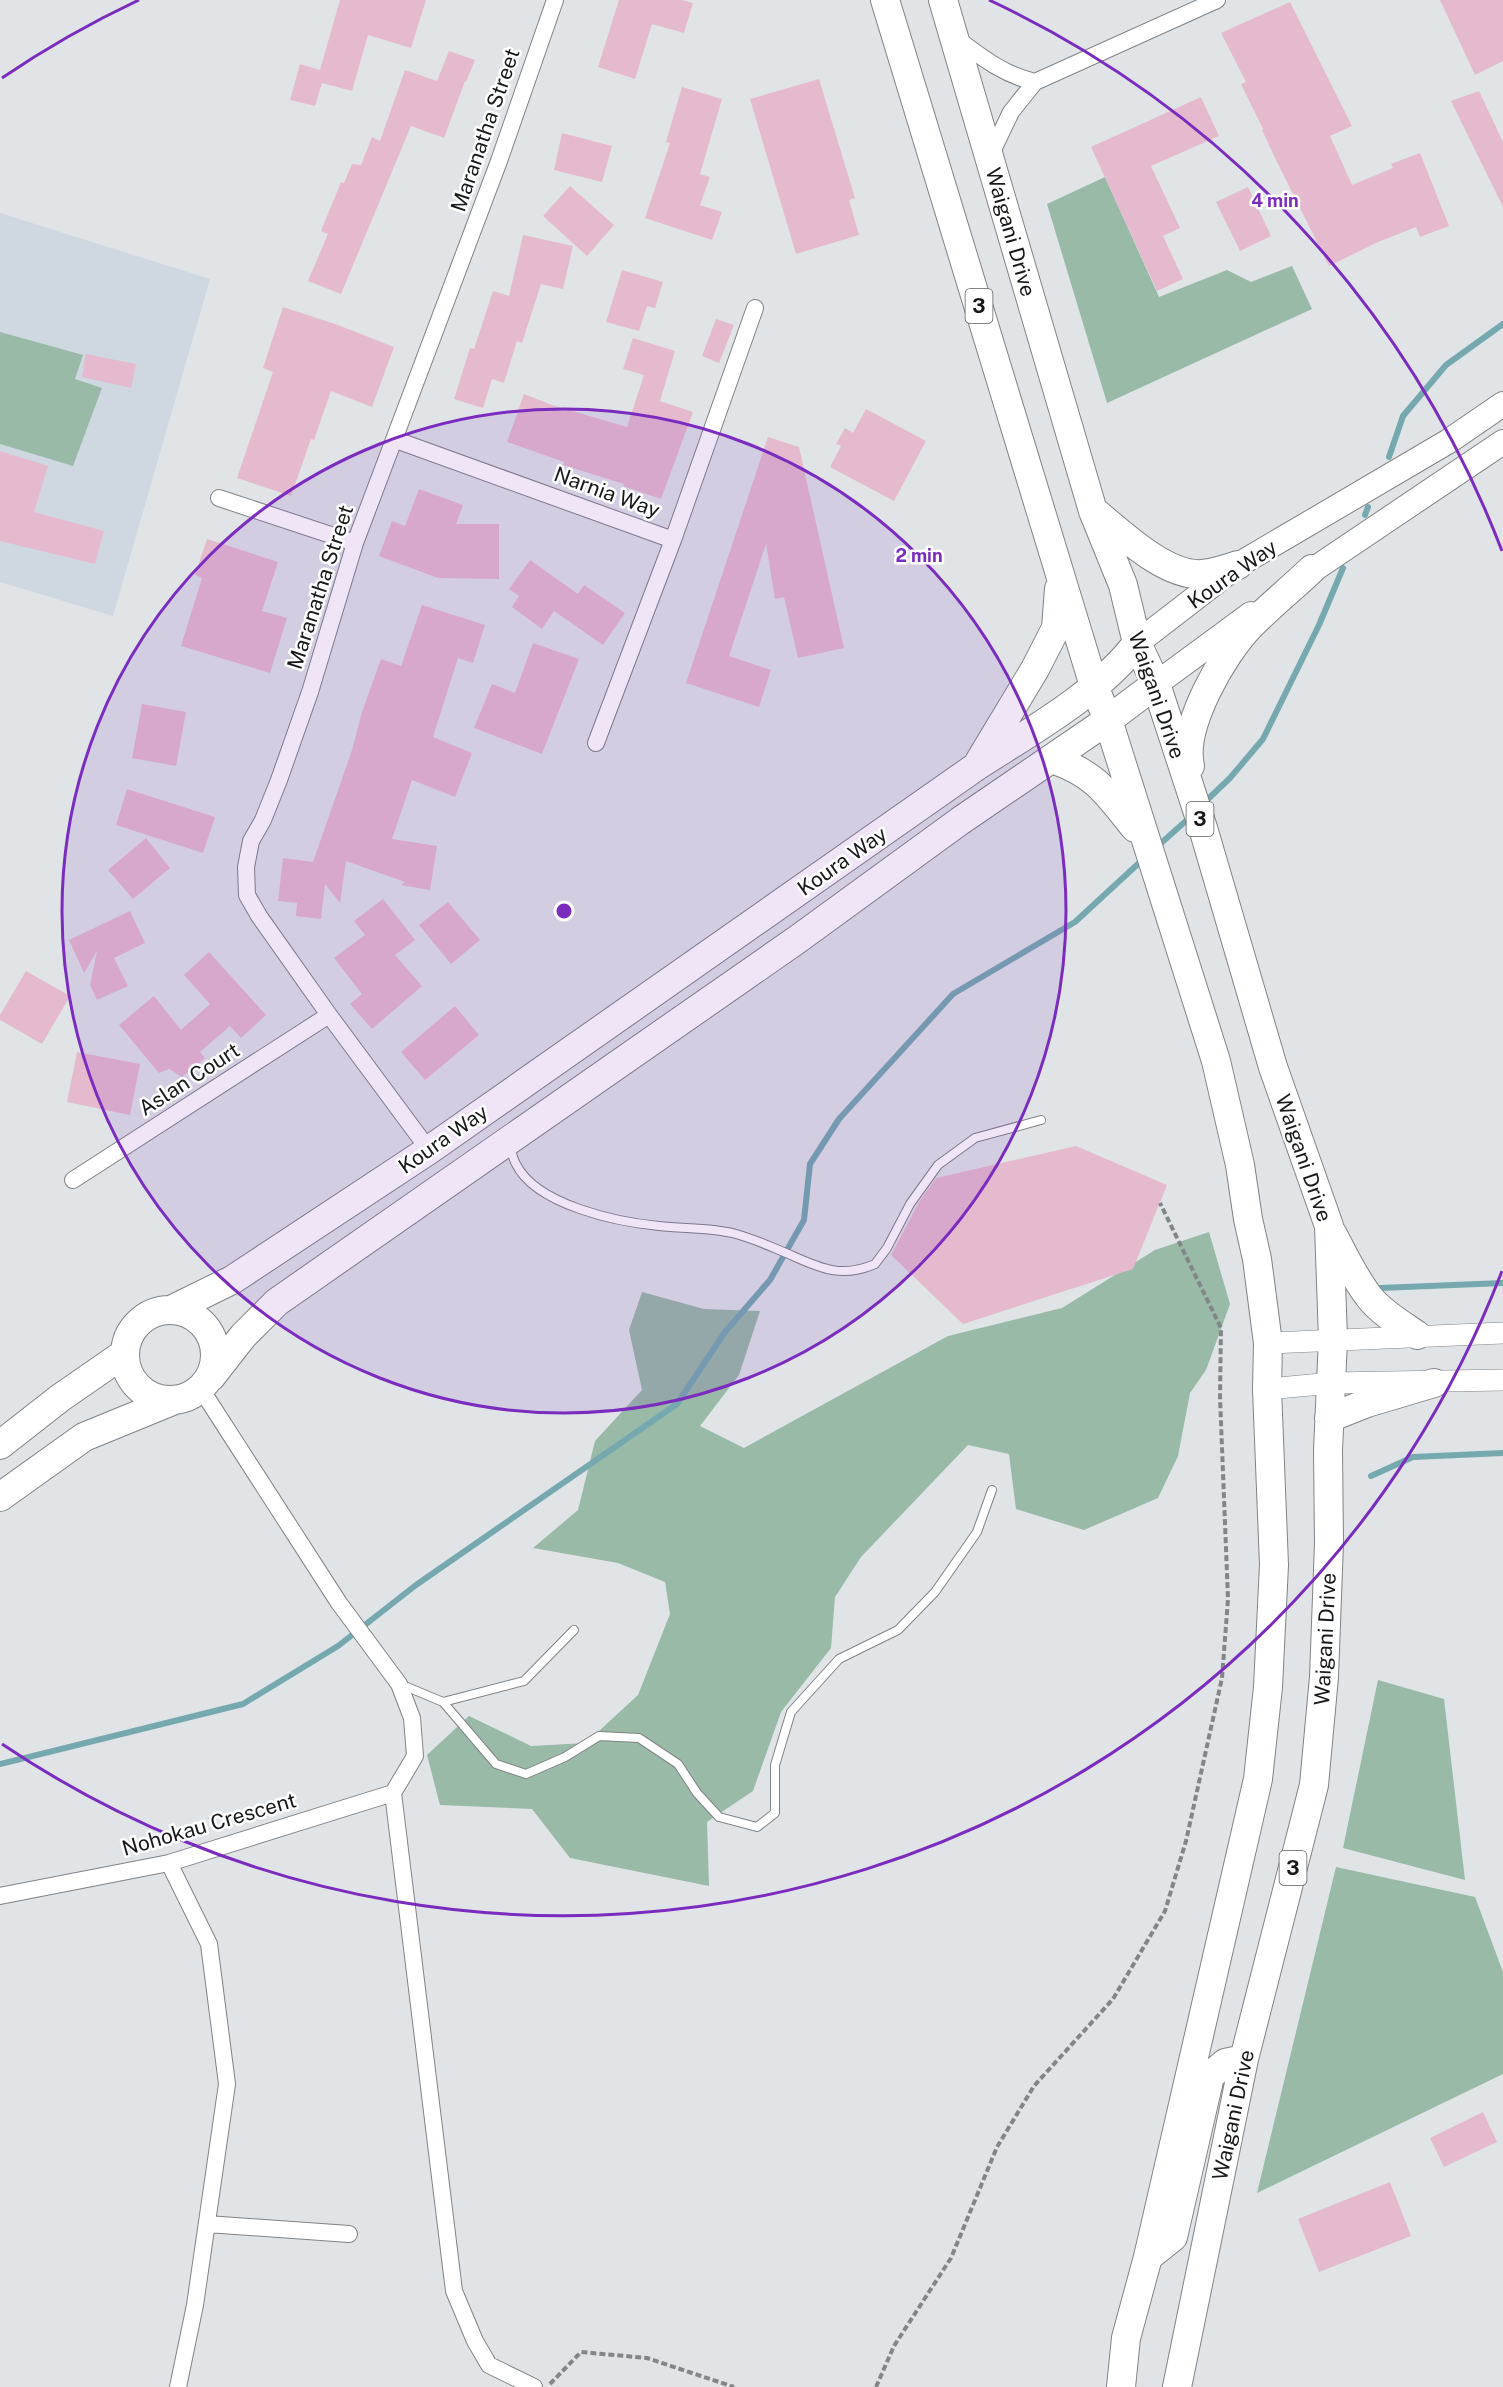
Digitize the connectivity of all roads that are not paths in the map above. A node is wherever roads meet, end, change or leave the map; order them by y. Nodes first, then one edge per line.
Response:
1 (555, 0) edge
2 (885, 0) edge
3 (943, 0) edge
4 (1210, 1) edge
5 (954, 37) junction
6 (1035, 82) junction
7 (989, 157) junction
8 (755, 308) dead end
9 (1503, 404) edge
10 (396, 440) junction
11 (1503, 442) edge
12 (219, 498) dead end
13 (1093, 511) junction
14 (673, 540) junction
15 (356, 543) junction
16 (1058, 565) junction
17 (1238, 565) junction
18 (1312, 569) junction
19 (1137, 643) junction
20 (1156, 684) junction
21 (1094, 686) junction
22 (1108, 720) junction
23 (596, 743) dead end
24 (1052, 759) junction
25 (977, 766) junction
26 (1203, 828) junction
27 (1145, 841) junction
28 (329, 1015) junction
29 (1041, 1120) dead end
30 (508, 1141) junction
31 (429, 1150) junction
32 (73, 1180) dead end
33 (1329, 1226) junction
34 (173, 1309) junction
35 (1503, 1333) edge
36 (1417, 1335) junction
37 (1333, 1339) junction
38 (1268, 1343) junction
39 (125, 1353) junction
40 (1503, 1380) edge
41 (206, 1383) junction
42 (1332, 1383) junction
43 (1434, 1383) junction
44 (1268, 1389) junction
45 (172, 1401) junction
46 (1329, 1418) junction
47 (0, 1445) edge
48 (992, 1490) dead end
49 (0, 1497) edge
50 (574, 1630) dead end
51 (399, 1684) junction
52 (443, 1702) junction
53 (393, 1793) junction
54 (169, 1863) junction
55 (0, 1896) edge
56 (1244, 2058) junction
57 (207, 2224) junction
58 (349, 2234) dead end
59 (1148, 2258) junction
60 (178, 2387) edge
61 (534, 2387) edge
62 (1120, 2387) edge
63 (1177, 2387) edge

1 - 10 street, Maranatha Street
2 - 16 highway, 3
3 - 5 highway, Waigani Drive / 3
4 - 6 street
5 - 6 street
5 - 7 highway, Waigani Drive / 3
6 - 7 street
7 - 13 highway, Waigani Drive / 3
8 - 14 street, Narnia Way
9 - 17 main road, Koura Way
10 - 14 street, Narnia Way
10 - 15 street, Maranatha Street
11 - 18 main road, Koura Way
12 - 15 street
13 - 17 highway
13 - 19 highway, Waigani Drive / 3
14 - 23 street
15 - 28 street, Maranatha Street
16 - 21 highway, 3
16 - 25 highway
17 - 19 main road, Koura Way
18 - 20 main road, Koura Way
18 - 26 highway
19 - 20 highway, Waigani Drive / 3
19 - 21 highway, Koura Way
20 - 22 highway, Koura Way
20 - 26 highway, Waigani Drive / 3
21 - 22 highway, 3
21 - 25 highway, Koura Way
22 - 24 highway, Koura Way
22 - 27 highway, 3
24 - 27 highway
24 - 30 highway, Koura Way
25 - 31 highway, Koura Way
26 - 33 highway, Waigani Drive / 3
27 - 38 highway, 3
28 - 31 street, Maranatha Street
28 - 32 street, Aslan Court
29 - 30 lane
30 - 41 highway, Koura Way
31 - 34 highway, Koura Way
33 - 36 highway
33 - 37 highway, Waigani Drive / 3
34 - 39 highway
34 - 41 highway
35 - 36 street
36 - 37 street
37 - 38 street
37 - 42 highway, Waigani Drive / 3
38 - 44 highway, 3
39 - 45 highway
39 - 47 highway
40 - 43 street
41 - 45 highway
41 - 51 street
42 - 43 street
42 - 44 street
42 - 46 highway, Waigani Drive / 3
43 - 46 highway
44 - 59 highway, 3
45 - 49 highway
46 - 56 highway, Waigani Drive / 3
48 - 52 lane
50 - 52 lane
51 - 52 lane
51 - 53 street
53 - 54 street, Nohokau Crescent
53 - 61 street
54 - 55 street, Nohokau Crescent
54 - 57 street
56 - 59 highway
56 - 63 highway, Waigani Drive / 3
57 - 58 street
57 - 60 street
59 - 62 highway, 3

